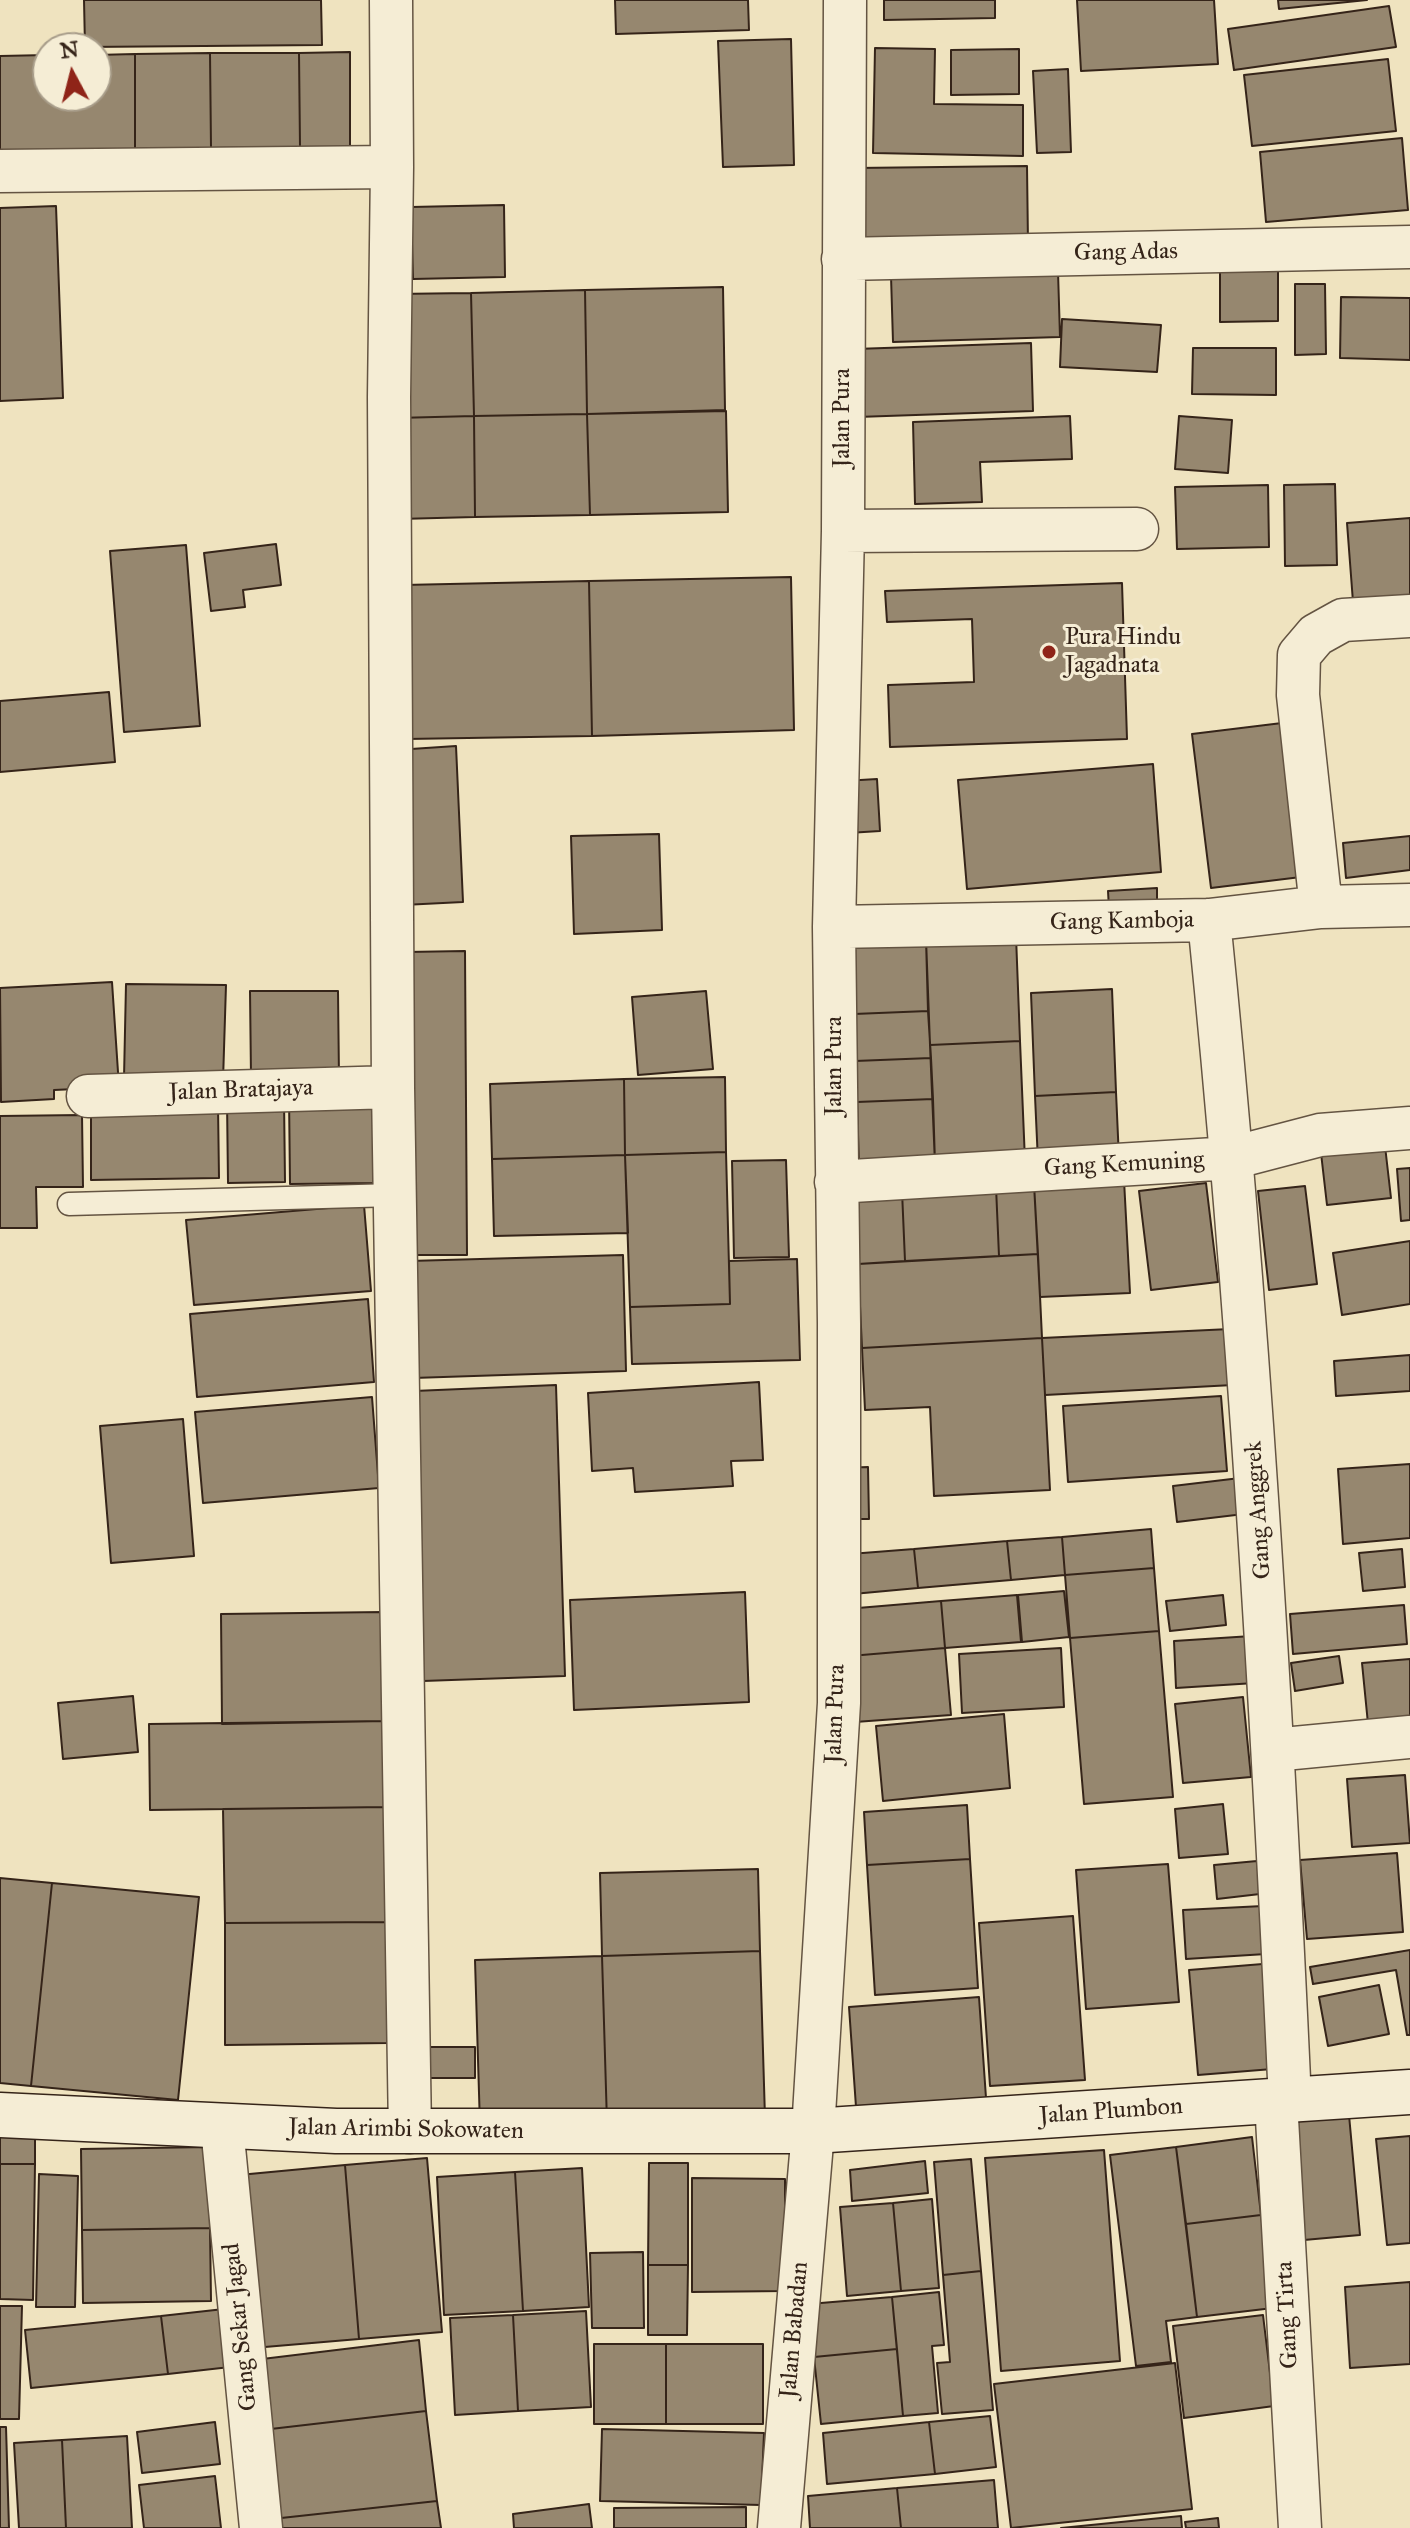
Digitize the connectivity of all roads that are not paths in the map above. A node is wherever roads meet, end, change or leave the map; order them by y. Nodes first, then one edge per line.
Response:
1 (391, 0) edge
2 (845, 0) edge
3 (392, 167) junction
4 (0, 171) edge
5 (1410, 247) edge
6 (843, 259) junction
7 (1137, 529) dead end
8 (843, 531) junction
9 (1410, 616) edge
10 (1410, 905) edge
11 (1321, 907) junction
12 (1209, 920) junction
13 (834, 927) junction
14 (393, 1087) junction
15 (88, 1096) dead end
16 (1410, 1128) edge
17 (1232, 1158) junction
18 (836, 1182) junction
19 (395, 1195) junction
20 (69, 1204) dead end
21 (1410, 1737) edge
22 (1273, 1750) junction
23 (1410, 2092) edge
24 (1283, 2101) junction
25 (0, 2115) edge
26 (222, 2127) junction
27 (813, 2131) junction
28 (410, 2132) junction
29 (261, 2528) edge
30 (779, 2528) edge
31 (1300, 2528) edge

1 - 3 street
2 - 6 street, Jalan Pura
3 - 4 street
3 - 14 street
5 - 6 street, Gang Adas
6 - 8 street, Jalan Pura
7 - 8 street
8 - 13 street, Jalan Pura
9 - 11 street
10 - 11 street, Gang Kamboja
11 - 12 street, Gang Kamboja
12 - 13 street, Gang Kamboja
12 - 17 street, Gang Anggrek
13 - 18 street, Jalan Pura
14 - 15 street, Jalan Bratajaya
14 - 19 street
16 - 17 street, Gang Kemuning
17 - 18 street, Gang Kemuning
17 - 22 street, Gang Anggrek
18 - 27 street, Jalan Pura
19 - 20 lane
19 - 28 street
21 - 22 street
22 - 24 street, Gang Anggrek
23 - 24 street, Jalan Plumbon
24 - 27 street, Jalan Plumbon
24 - 31 street, Gang Tirta
25 - 26 street, Jalan Arimbi Sokowaten
26 - 28 street, Jalan Arimbi Sokowaten
26 - 29 street, Gang Sekar Jagad
27 - 28 street, Jalan Arimbi Sokowaten
27 - 30 street, Jalan Babadan

